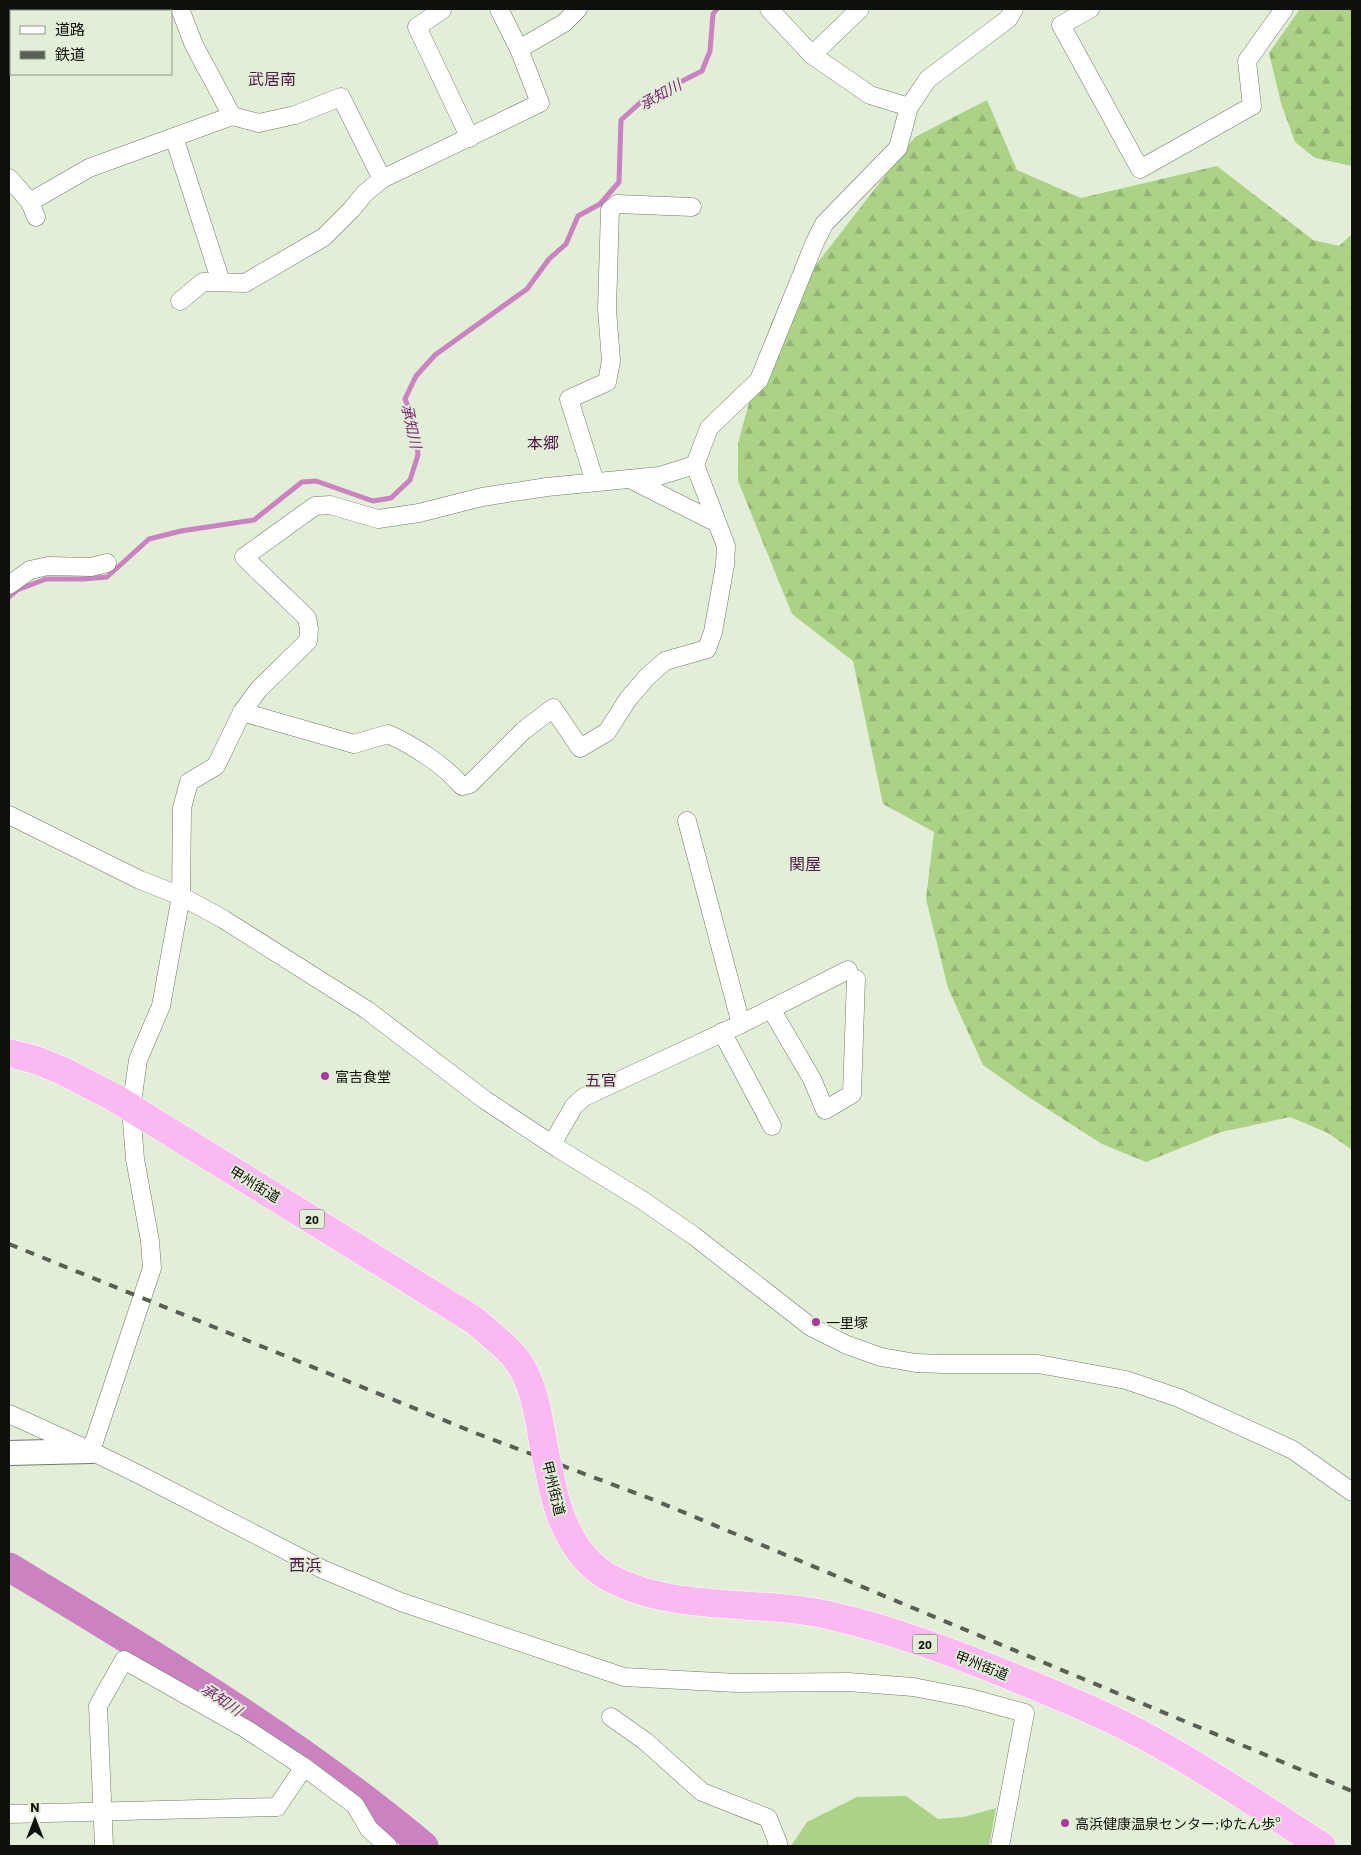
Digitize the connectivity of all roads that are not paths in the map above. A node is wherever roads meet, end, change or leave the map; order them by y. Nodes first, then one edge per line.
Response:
1 (180, 9) edge
2 (443, 9) edge
3 (498, 9) edge
4 (578, 9) edge
5 (769, 9) edge
6 (860, 9) edge
7 (1014, 9) edge
8 (1090, 9) edge
9 (1284, 9) edge
10 (519, 50) junction
11 (812, 55) junction
12 (909, 107) junction
13 (232, 116) junction
14 (174, 137) junction
15 (470, 138) junction
16 (9, 178) edge
17 (382, 179) junction
18 (692, 208) dead end
19 (221, 282) junction
20 (180, 301) dead end
21 (695, 465) junction
22 (630, 478) junction
23 (595, 482) junction
24 (717, 523) junction
25 (107, 563) dead end
26 (9, 584) edge
27 (242, 712) junction
28 (9, 815) edge
29 (687, 821) dead end
30 (181, 896) junction
31 (771, 1009) junction
32 (741, 1024) junction
33 (722, 1032) junction
34 (9, 1053) edge
35 (131, 1108) junction
36 (772, 1126) dead end
37 (552, 1144) junction
38 (9, 1414) edge
39 (91, 1451) junction
40 (9, 1453) edge
41 (1352, 1492) edge
42 (611, 1717) dead end
43 (304, 1767) junction
44 (102, 1811) junction
45 (9, 1814) edge
46 (104, 1846) edge
47 (388, 1846) edge
48 (777, 1846) edge
49 (1000, 1846) edge
50 (1322, 1846) edge

1 - 13 street
2 - 15 street
3 - 10 street
4 - 10 street
5 - 11 street
6 - 11 street
7 - 12 street
8 - 9 street
10 - 15 street
11 - 12 street
12 - 21 street
13 - 14 street
13 - 17 street
14 - 16 street
14 - 19 street
15 - 17 street
17 - 19 street
18 - 23 street
19 - 20 street
21 - 22 street
21 - 24 street
22 - 23 street
22 - 24 street
23 - 27 street
24 - 27 street
25 - 26 street
27 - 30 street
28 - 30 street
29 - 32 street
30 - 35 street
30 - 37 street
31 - 31 street
31 - 32 street
32 - 33 street
33 - 36 street
33 - 37 street
34 - 35 highway, 甲州街道 / 20
35 - 39 street
35 - 50 highway, 甲州街道 / 20
37 - 41 street
38 - 39 street
39 - 40 street
39 - 49 street
42 - 48 street
43 - 44 street
43 - 44 street
43 - 47 street
44 - 45 street
44 - 46 street

